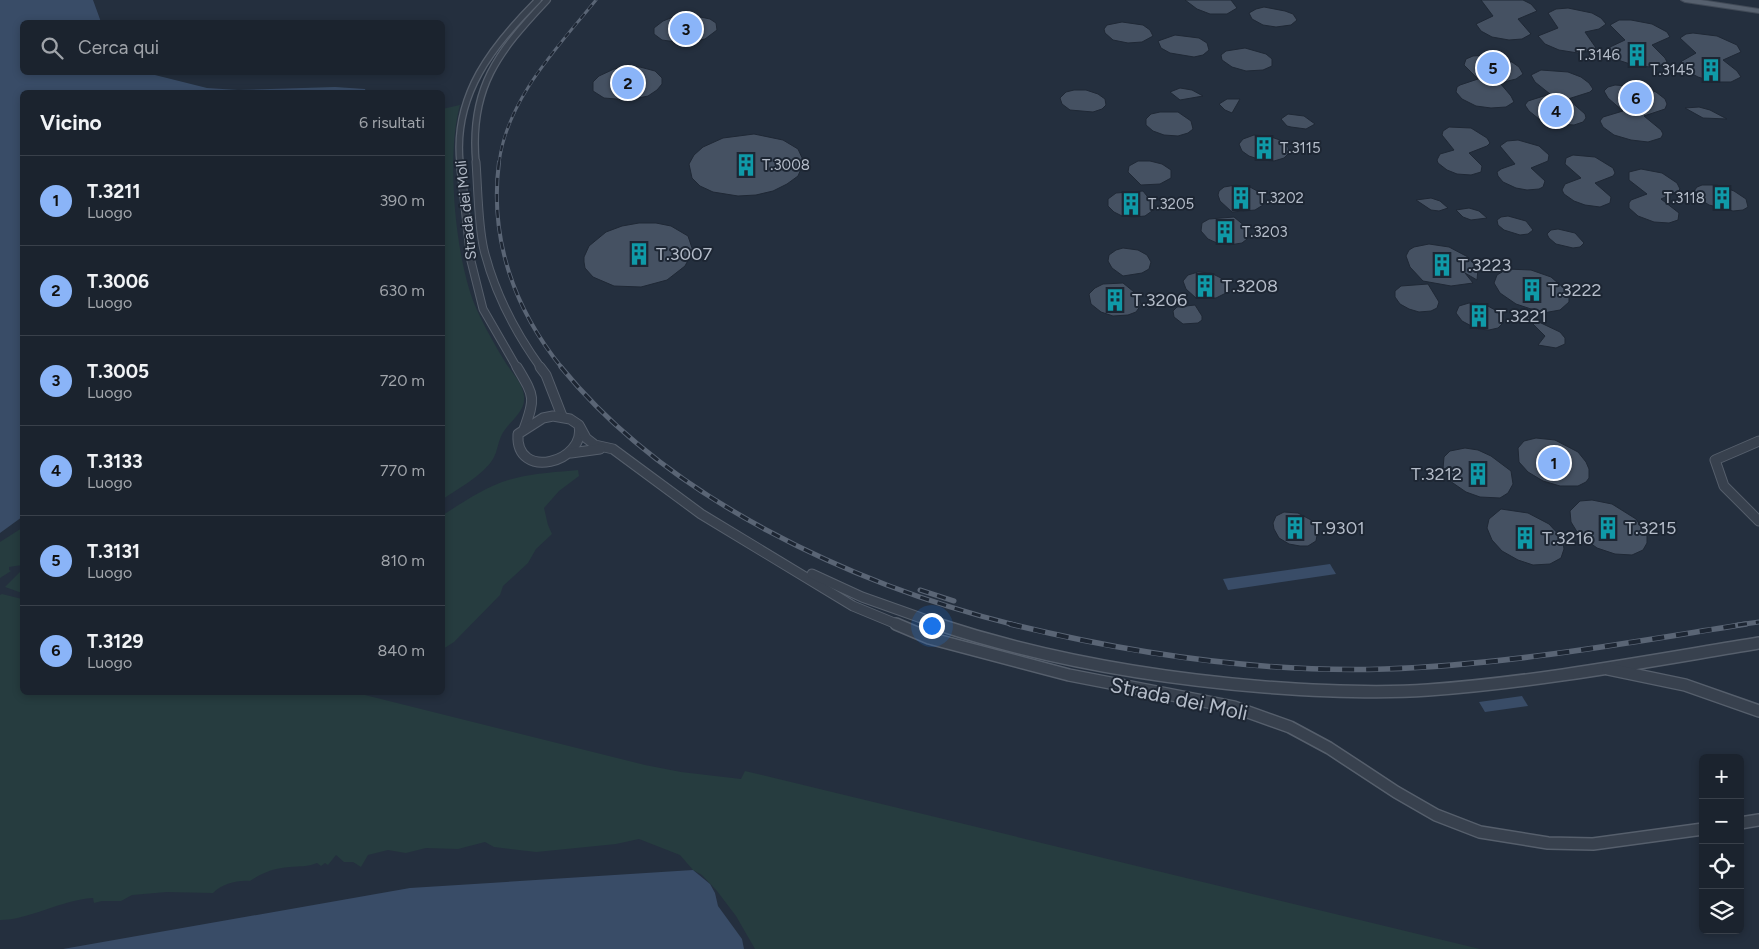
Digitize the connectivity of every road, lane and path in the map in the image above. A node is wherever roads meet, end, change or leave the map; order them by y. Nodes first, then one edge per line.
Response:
1 (538, 0) edge
2 (547, 0) edge
3 (1685, 0) edge
4 (1759, 11) edge
5 (562, 416) junction
6 (580, 427) junction
7 (524, 429) junction
8 (1759, 441) edge
9 (613, 449) junction
10 (566, 455) junction
11 (1759, 522) edge
12 (771, 555) junction
13 (1759, 642) edge
14 (1602, 667) junction
15 (1759, 711) edge
16 (1759, 820) edge
17 (1744, 822) edge
18 (1699, 829) edge
19 (1480, 832) joint

1 - 7 street, Strada dei Moli
2 - 5 street, Strada dei Moli
3 - 4 main road
5 - 6 street
5 - 7 street
6 - 9 street, Strada dei Moli
6 - 10 street
7 - 10 street
8 - 11 street
9 - 10 street
9 - 12 street, Strada dei Moli
12 - 14 street, Strada dei Moli
12 - 19 street, Strada dei Moli
13 - 14 street, Strada dei Moli
14 - 15 street
16 - 17 street
18 - 19 street, Strada dei Moli

